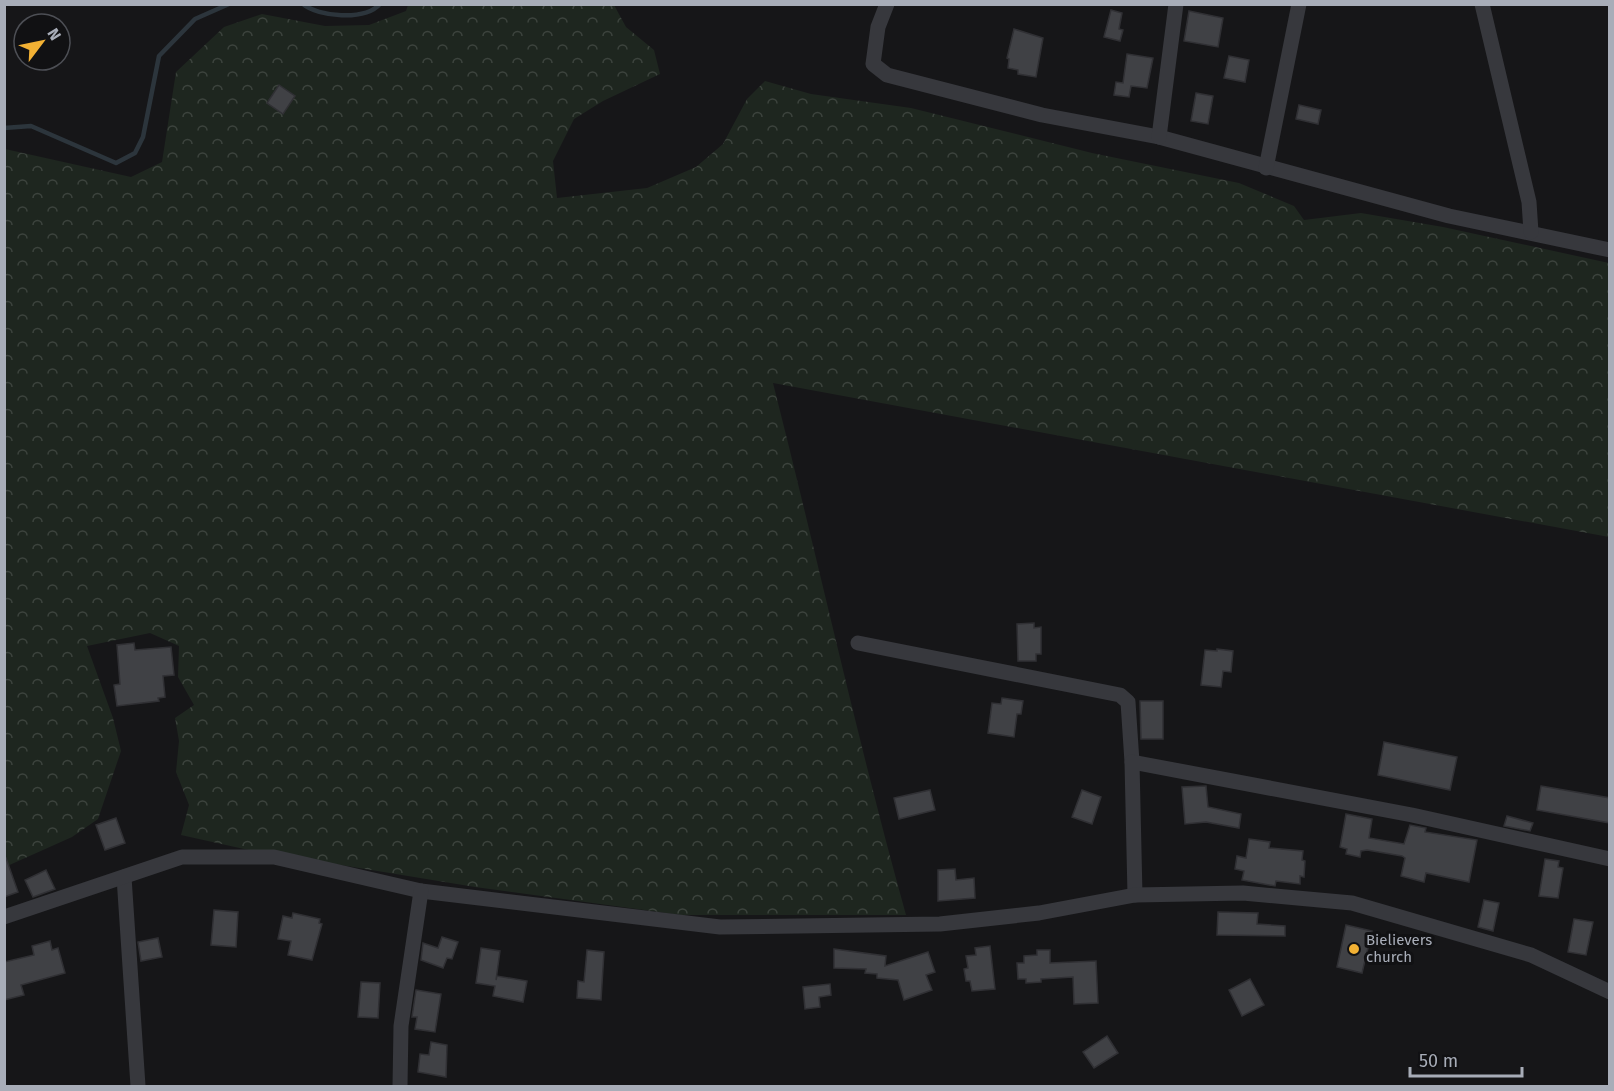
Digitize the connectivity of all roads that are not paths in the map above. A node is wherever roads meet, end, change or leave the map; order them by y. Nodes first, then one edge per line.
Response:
1 (887, 4) edge
2 (1176, 4) edge
3 (1299, 4) edge
4 (1482, 4) edge
5 (1159, 137) junction
6 (1266, 168) junction
7 (1531, 232) junction
8 (1610, 250) edge
9 (858, 643) dead end
10 (1132, 762) junction
11 (1610, 859) edge
12 (124, 877) junction
13 (421, 891) junction
14 (1135, 895) junction
15 (4, 917) edge
16 (1610, 992) edge
17 (138, 1086) edge
18 (400, 1086) edge

1 - 5 street
2 - 5 street
3 - 6 street
4 - 7 street
5 - 6 street
6 - 7 street
7 - 8 street
9 - 10 street
10 - 11 street
10 - 14 street
12 - 13 street
12 - 15 street
12 - 17 street
13 - 14 street
13 - 18 street
14 - 16 street

